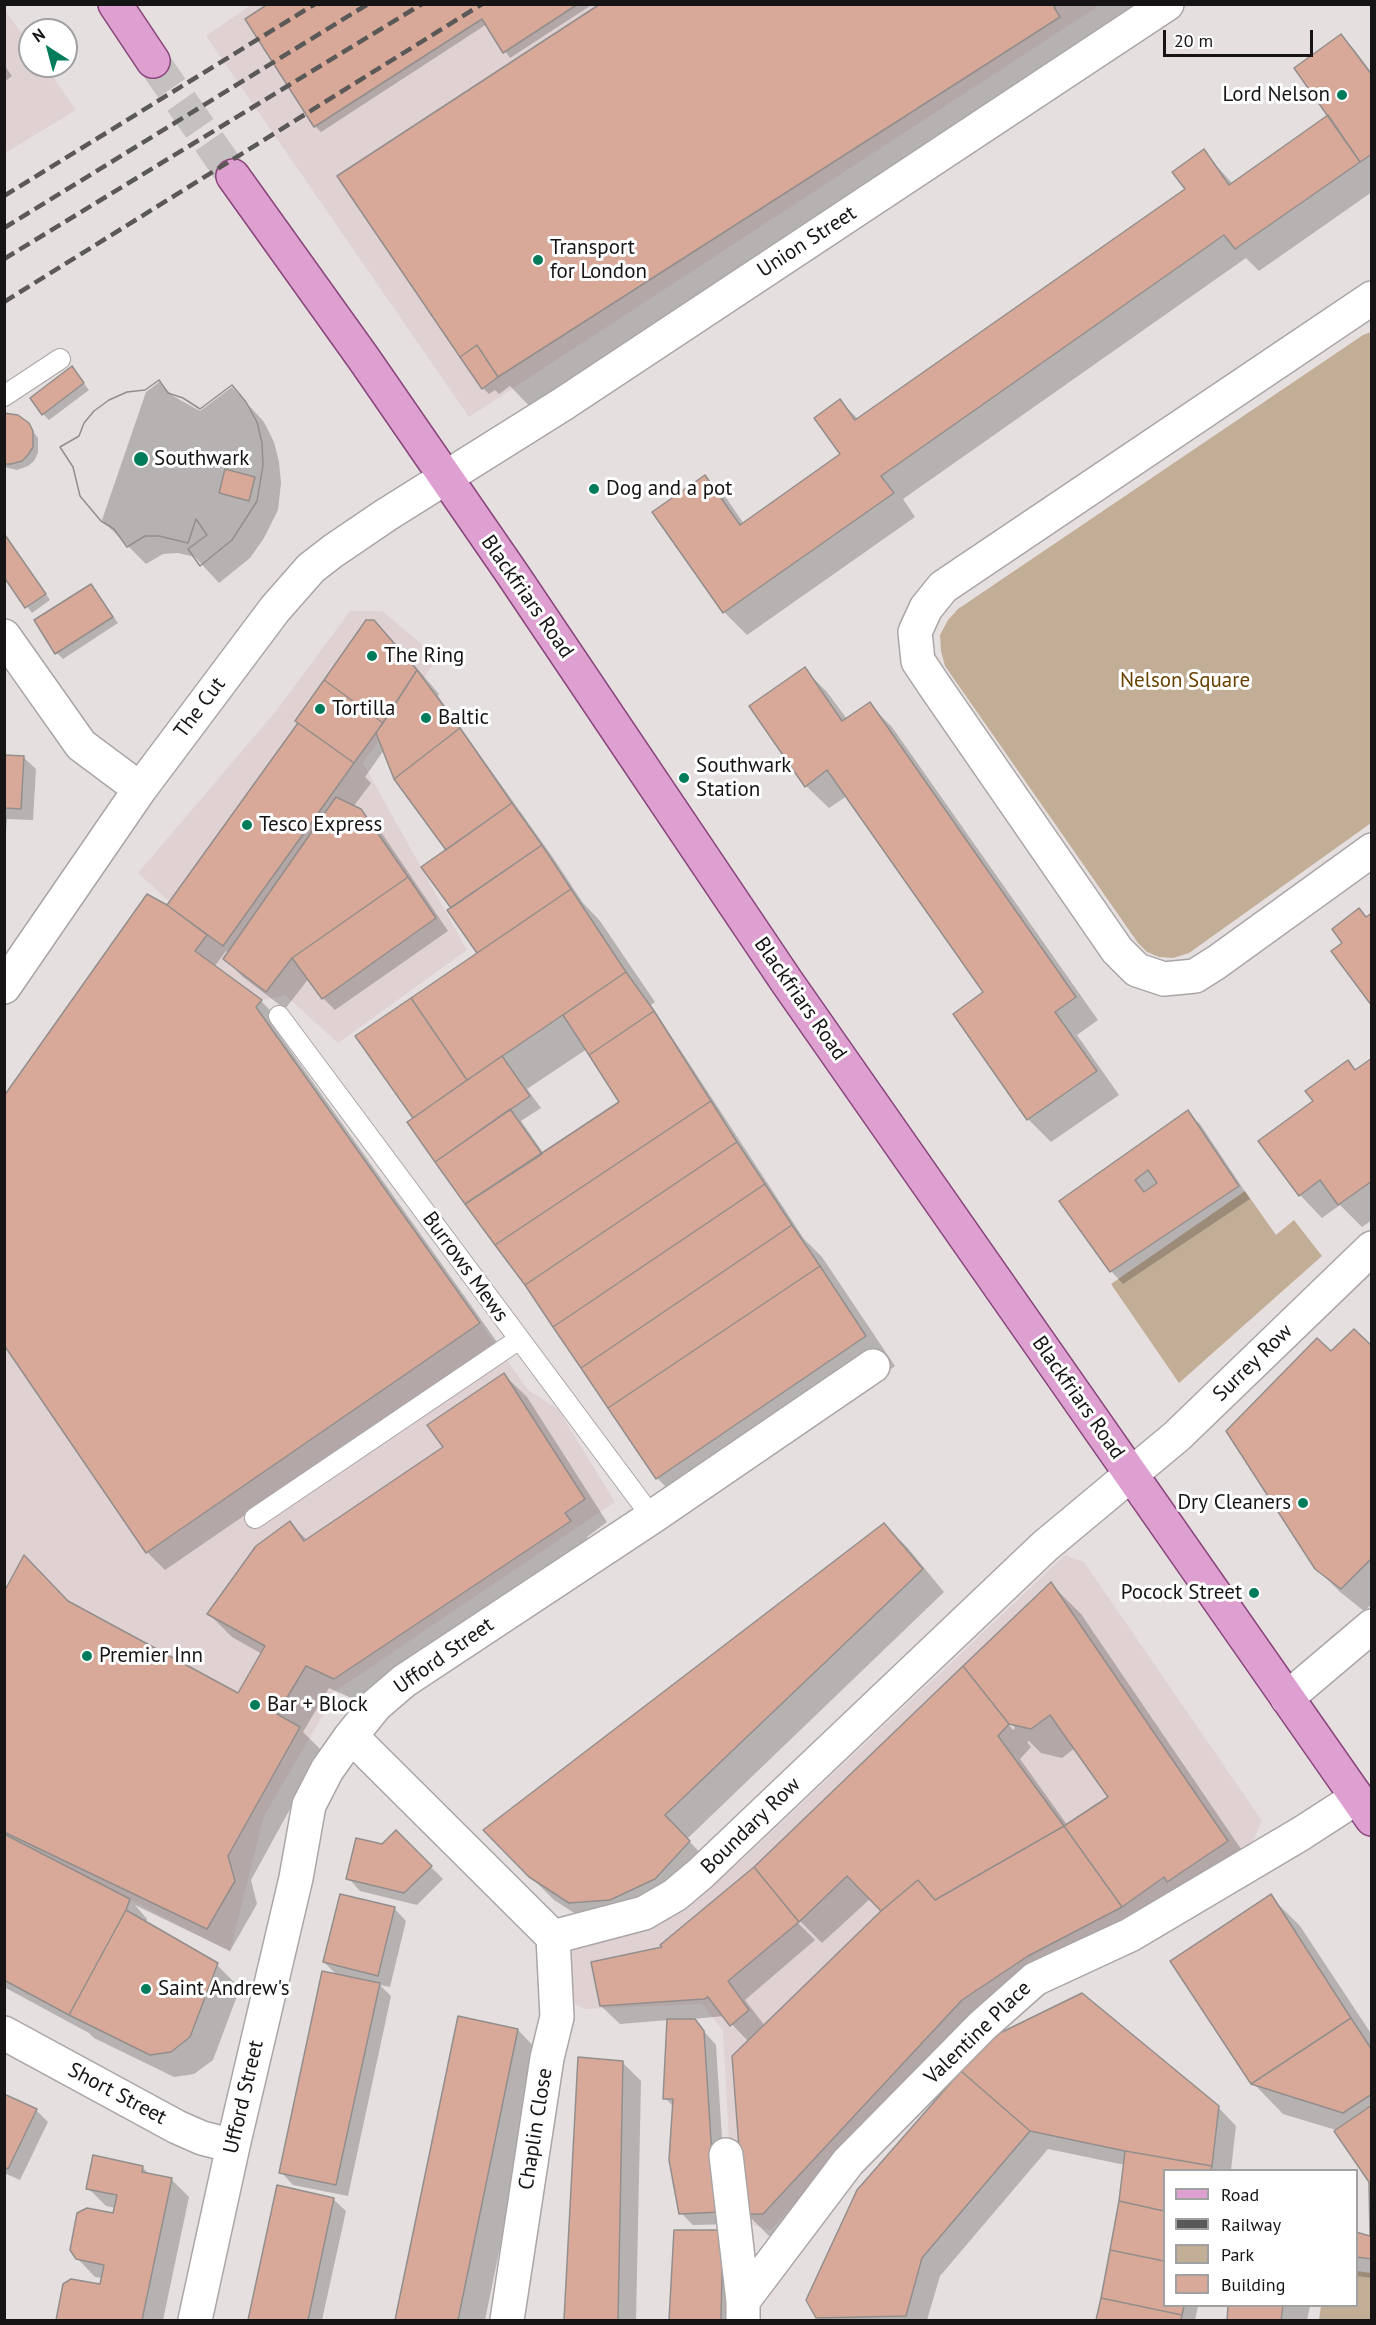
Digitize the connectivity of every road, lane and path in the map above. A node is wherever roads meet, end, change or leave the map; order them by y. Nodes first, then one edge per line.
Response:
1 (1167, 4) edge
2 (119, 6) edge
3 (153, 61) tunnel mouth
4 (233, 176) tunnel mouth
5 (1371, 298) edge
6 (60, 359) dead end
7 (4, 396) edge
8 (445, 477) junction
9 (4, 636) edge
10 (140, 789) junction
11 (1371, 850) edge
12 (4, 987) edge
13 (279, 1016) dead end
14 (1371, 1248) edge
15 (518, 1340) junction
16 (873, 1366) dead end
17 (1132, 1475) junction
18 (651, 1517) junction
19 (255, 1518) dead end
20 (1371, 1626) edge
21 (1287, 1698) junction
22 (351, 1736) junction
23 (1364, 1809) edge
24 (553, 1937) junction
25 (4, 2033) edge
26 (232, 2146) junction
27 (726, 2155) dead end
28 (743, 2311) edge
29 (195, 2320) edge
30 (507, 2320) edge

1 - 8 street, Union Street
2 - 3 main road
4 - 8 main road, Blackfriars Road
5 - 11 street
6 - 7 lane
8 - 10 street, The Cut
8 - 17 main road, Blackfriars Road
9 - 10 street
10 - 12 street, The Cut
13 - 15 lane, Burrows Mews
14 - 17 street, Surrey Row
15 - 18 lane, Burrows Mews
15 - 19 lane
16 - 18 street, Ufford Street
17 - 21 main road, Blackfriars Road
17 - 24 street, Boundary Row
18 - 22 street, Ufford Street
20 - 21 street
21 - 23 main road, Blackfriars Road
22 - 24 street
22 - 26 street, Ufford Street
23 - 28 street, Valentine Place
24 - 30 street, Chaplin Close
25 - 26 street, Short Street
26 - 29 street, Ufford Street
27 - 28 street

